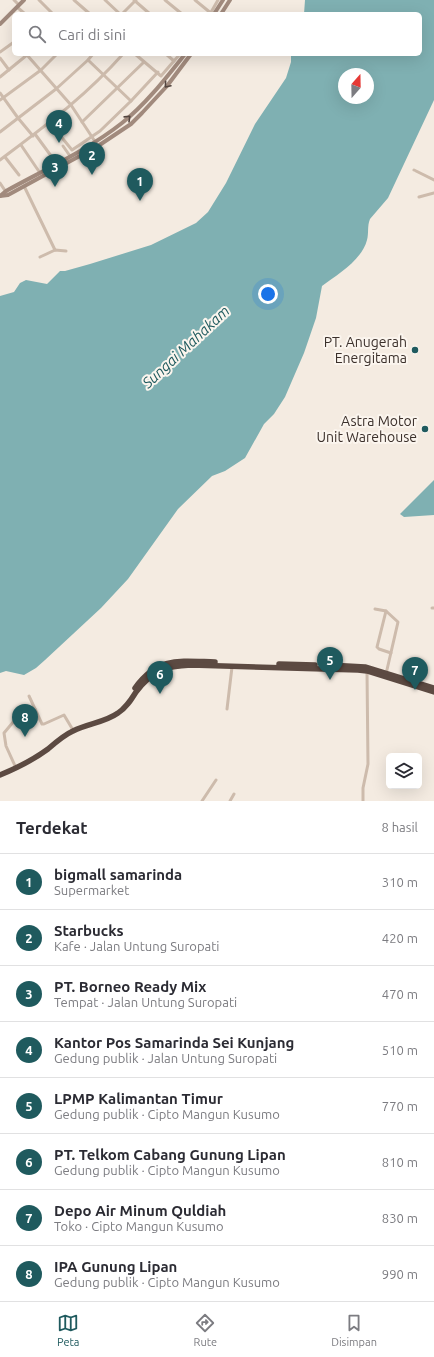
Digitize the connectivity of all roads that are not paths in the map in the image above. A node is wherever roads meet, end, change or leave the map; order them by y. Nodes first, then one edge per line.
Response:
1 (14, 0) edge
2 (24, 0) edge
3 (39, 0) edge
4 (74, 0) edge
5 (105, 0) edge
6 (135, 0) edge
7 (165, 0) edge
8 (195, 0) edge
9 (218, 0) edge
10 (223, 0) edge
11 (230, 0) edge
12 (18, 6) junction
13 (23, 12) edge
14 (51, 12) edge
15 (88, 12) edge
16 (119, 12) edge
17 (123, 12) edge
18 (148, 12) edge
19 (180, 12) edge
20 (209, 12) edge
21 (212, 12) edge
22 (213, 12) edge
23 (222, 12) edge
24 (0, 24) edge
25 (12, 43) edge
26 (0, 52) edge
27 (27, 56) edge
28 (29, 56) edge
29 (55, 56) edge
30 (91, 56) edge
31 (121, 56) edge
32 (138, 56) edge
33 (168, 56) edge
34 (178, 56) edge
35 (183, 56) edge
36 (190, 56) edge
37 (0, 58) edge
38 (88, 60) junction
39 (174, 61) junction
40 (144, 62) junction
41 (9, 70) junction
42 (41, 70) junction
43 (158, 72) junction
44 (104, 75) junction
45 (0, 77) edge
46 (163, 78) junction
47 (117, 88) junction
48 (56, 89) junction
49 (0, 93) edge
50 (2, 99) edge
51 (130, 101) junction
52 (71, 106) junction
53 (18, 118) junction
54 (82, 122) junction
55 (50, 123) junction
56 (0, 132) edge
57 (34, 135) junction
58 (92, 137) junction
59 (97, 144) junction
60 (20, 145) junction
61 (63, 146) dead end
62 (70, 156) junction
63 (5, 157) junction
64 (0, 160) edge
65 (57, 164) junction
66 (414, 170) dead end
67 (40, 172) junction
68 (19, 175) dead end
69 (434, 180) edge
70 (0, 183) edge
71 (24, 186) junction
72 (7, 193) junction
73 (434, 193) edge
74 (0, 196) edge
75 (419, 197) dead end
76 (55, 250) junction
77 (66, 251) dead end
78 (40, 257) dead end
79 (375, 609) dead end
80 (386, 611) junction
81 (391, 653) junction
82 (267, 666) junction
83 (232, 667) junction
84 (367, 671) junction
85 (386, 675) junction
86 (434, 688) edge
87 (434, 692) edge
88 (29, 696) dead end
89 (35, 709) junction
90 (227, 709) dead end
91 (97, 722) junction
92 (73, 730) junction
93 (16, 768) junction
94 (0, 775) edge
95 (216, 780) dead end
96 (234, 794) dead end
97 (202, 801) edge
98 (230, 801) edge
99 (363, 801) edge

1 - 12 street
2 - 12 main road
3 - 14 street
4 - 15 street
5 - 16 street
6 - 17 street
6 - 18 street
7 - 19 street
8 - 20 street
9 - 21 street
10 - 22 main road
11 - 23 main road
12 - 13 street
12 - 24 main road
25 - 26 street
27 - 41 street
28 - 42 street
29 - 42 street
30 - 38 street
31 - 44 street
32 - 40 street
33 - 39 street
34 - 39 street
35 - 46 main road
36 -> 59 main road
37 - 41 street
38 - 44 street
38 - 48 street
39 - 46 street
40 - 43 street
40 - 47 street
41 - 45 street
42 - 48 street
42 - 50 street
43 - 46 street
43 - 51 street
44 - 47 street
44 - 52 street
59 -> 46 main road
47 - 51 street
47 - 54 street
48 - 52 street
48 - 53 street
49 - 50 street
50 - 53 street
51 - 58 street
52 - 54 street
52 - 55 street
53 - 56 street
53 - 57 street
54 - 58 street
55 - 57 street
55 - 58 street
57 - 60 street
57 - 65 street
58 - 59 street
59 - 62 main road
59 - 71 main road
60 - 63 street
60 - 67 street
61 - 62 street
62 - 65 main road
63 - 64 street
63 - 68 street
65 - 67 main road
66 - 69 street
67 - 72 main road
70 - 72 street
71 - 72 main road
71 - 76 street
72 - 74 main road
73 - 75 street
76 - 77 street
76 - 78 street
79 - 80 street
80 - 81 street
80 - 81 street
81 - 85 street
82 - 83 highway
82 - 84 highway
82 - 85 highway
82 - 91 highway
83 - 90 street
83 - 91 highway
84 - 85 highway
84 - 99 street
85 - 86 highway
85 - 87 highway
88 - 89 street
89 - 92 street
89 - 93 street
91 - 92 highway
92 - 93 highway
93 - 94 highway
95 - 97 street
96 - 98 street

